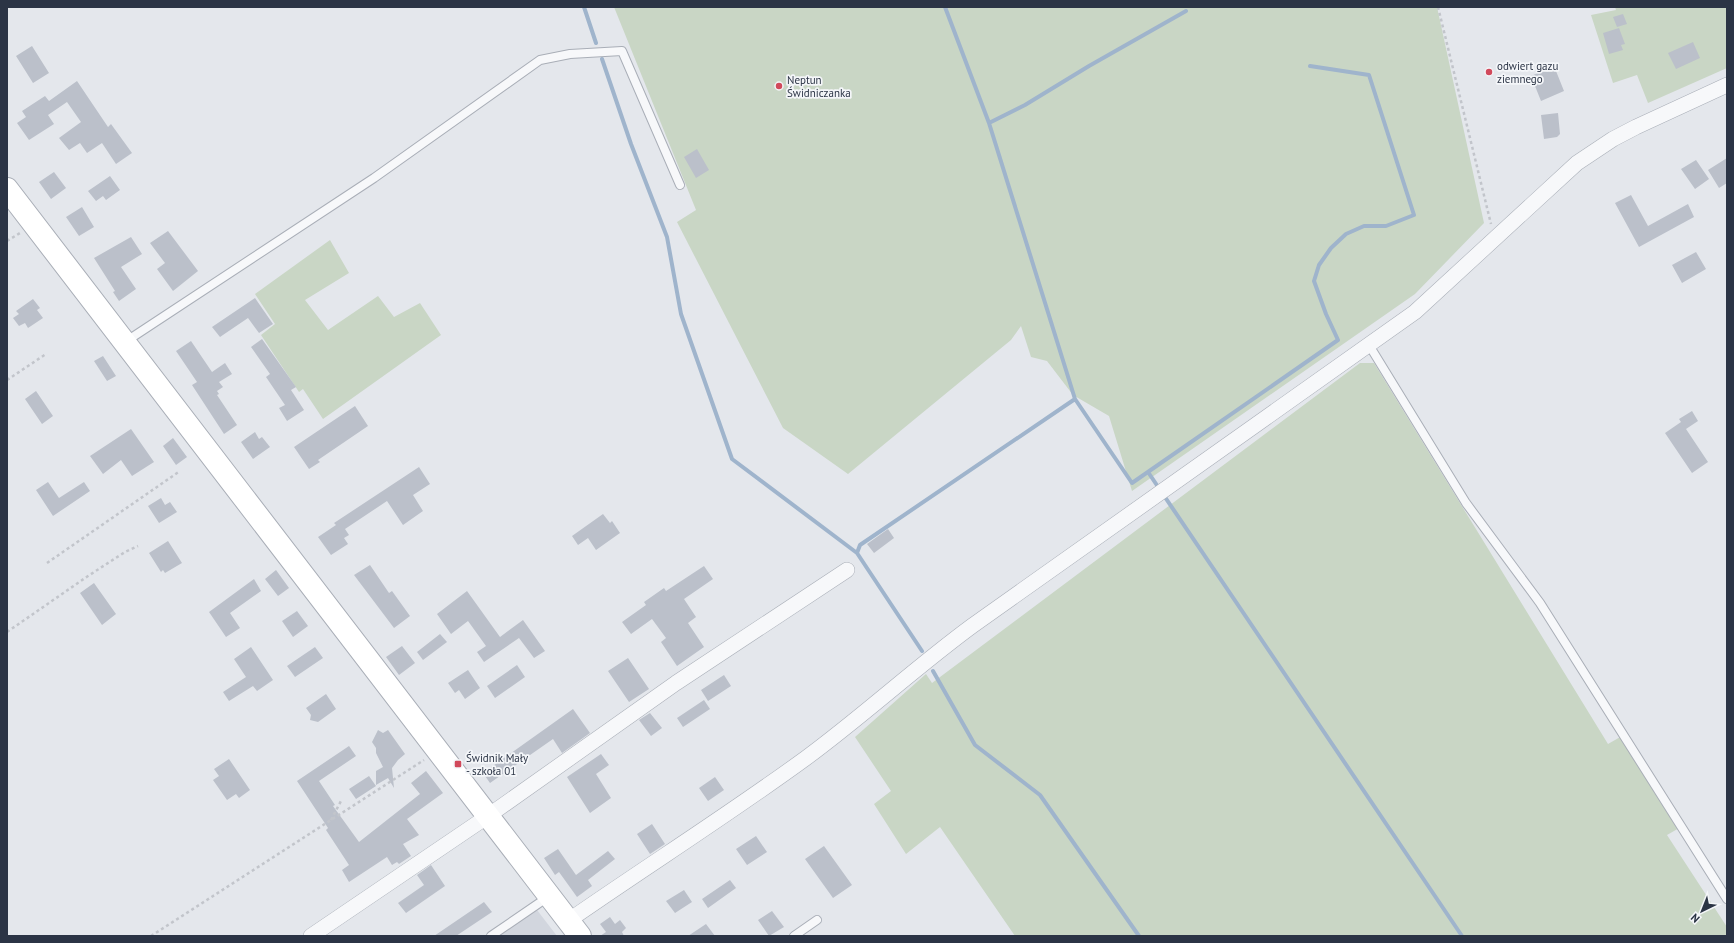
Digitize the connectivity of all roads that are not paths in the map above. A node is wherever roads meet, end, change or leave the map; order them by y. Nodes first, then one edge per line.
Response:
1 (1727, 85) edge
2 (680, 185) dead end
3 (7, 189) edge
4 (124, 342) junction
5 (1369, 345) junction
6 (848, 570) dead end
7 (488, 816) junction
8 (549, 897) junction
9 (1727, 899) edge
10 (817, 920) dead end
11 (574, 929) edge
12 (312, 936) edge
13 (491, 936) edge
14 (794, 936) edge

1 - 5 street
2 - 4 lane
3 - 4 street
4 - 7 street
5 - 9 lane
5 - 11 street
6 - 7 street
7 - 8 street
7 - 12 street
8 - 11 street
8 - 13 lane
10 - 14 lane

